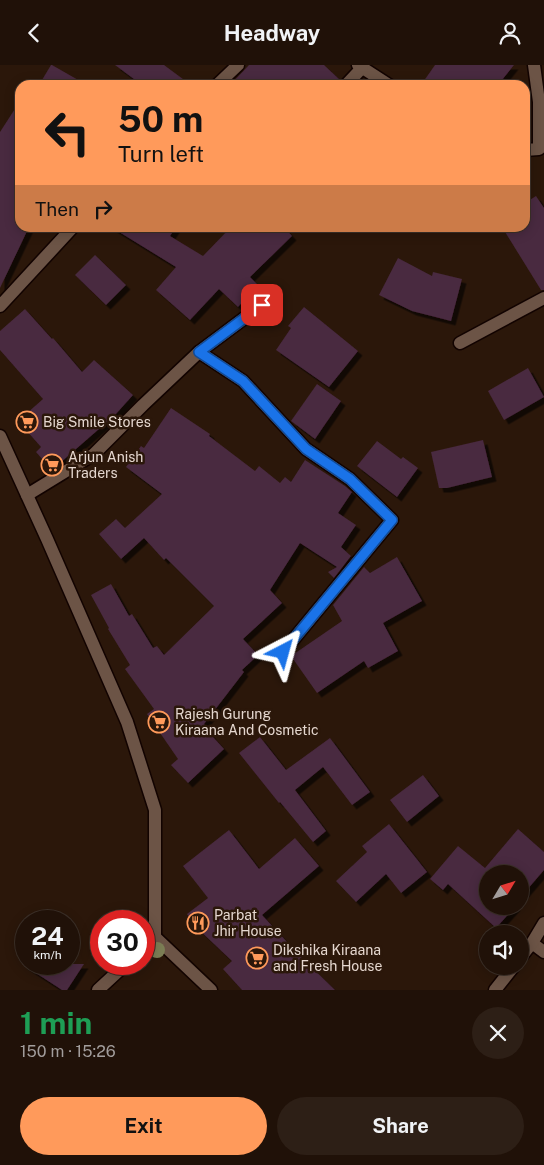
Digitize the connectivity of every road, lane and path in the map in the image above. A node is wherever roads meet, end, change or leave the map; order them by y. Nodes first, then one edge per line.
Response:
1 (238, 65) edge
2 (534, 65) edge
3 (360, 67) edge
4 (222, 80) edge
5 (350, 80) edge
6 (381, 80) edge
7 (542, 151) edge
8 (68, 232) edge
9 (544, 298) edge
10 (262, 305) dead end
11 (0, 306) edge
12 (460, 343) dead end
13 (199, 352) junction
14 (0, 436) edge
15 (27, 495) junction
16 (283, 652) dead end
17 (155, 910) edge
18 (544, 923) edge
19 (155, 937) edge
20 (532, 943) junction
21 (529, 947) edge
22 (544, 952) edge
23 (114, 975) edge
24 (507, 975) edge
25 (98, 990) edge
26 (211, 990) edge
27 (495, 990) edge

1 - 4 street
2 - 7 street
3 - 5 street
3 - 6 street
8 - 11 street
9 - 12 street
10 - 13 street
13 - 15 street
13 - 16 street
14 - 15 street
15 - 17 street
18 - 20 street
19 - 26 street
20 - 21 street
20 - 22 street
23 - 25 street
24 - 27 street

